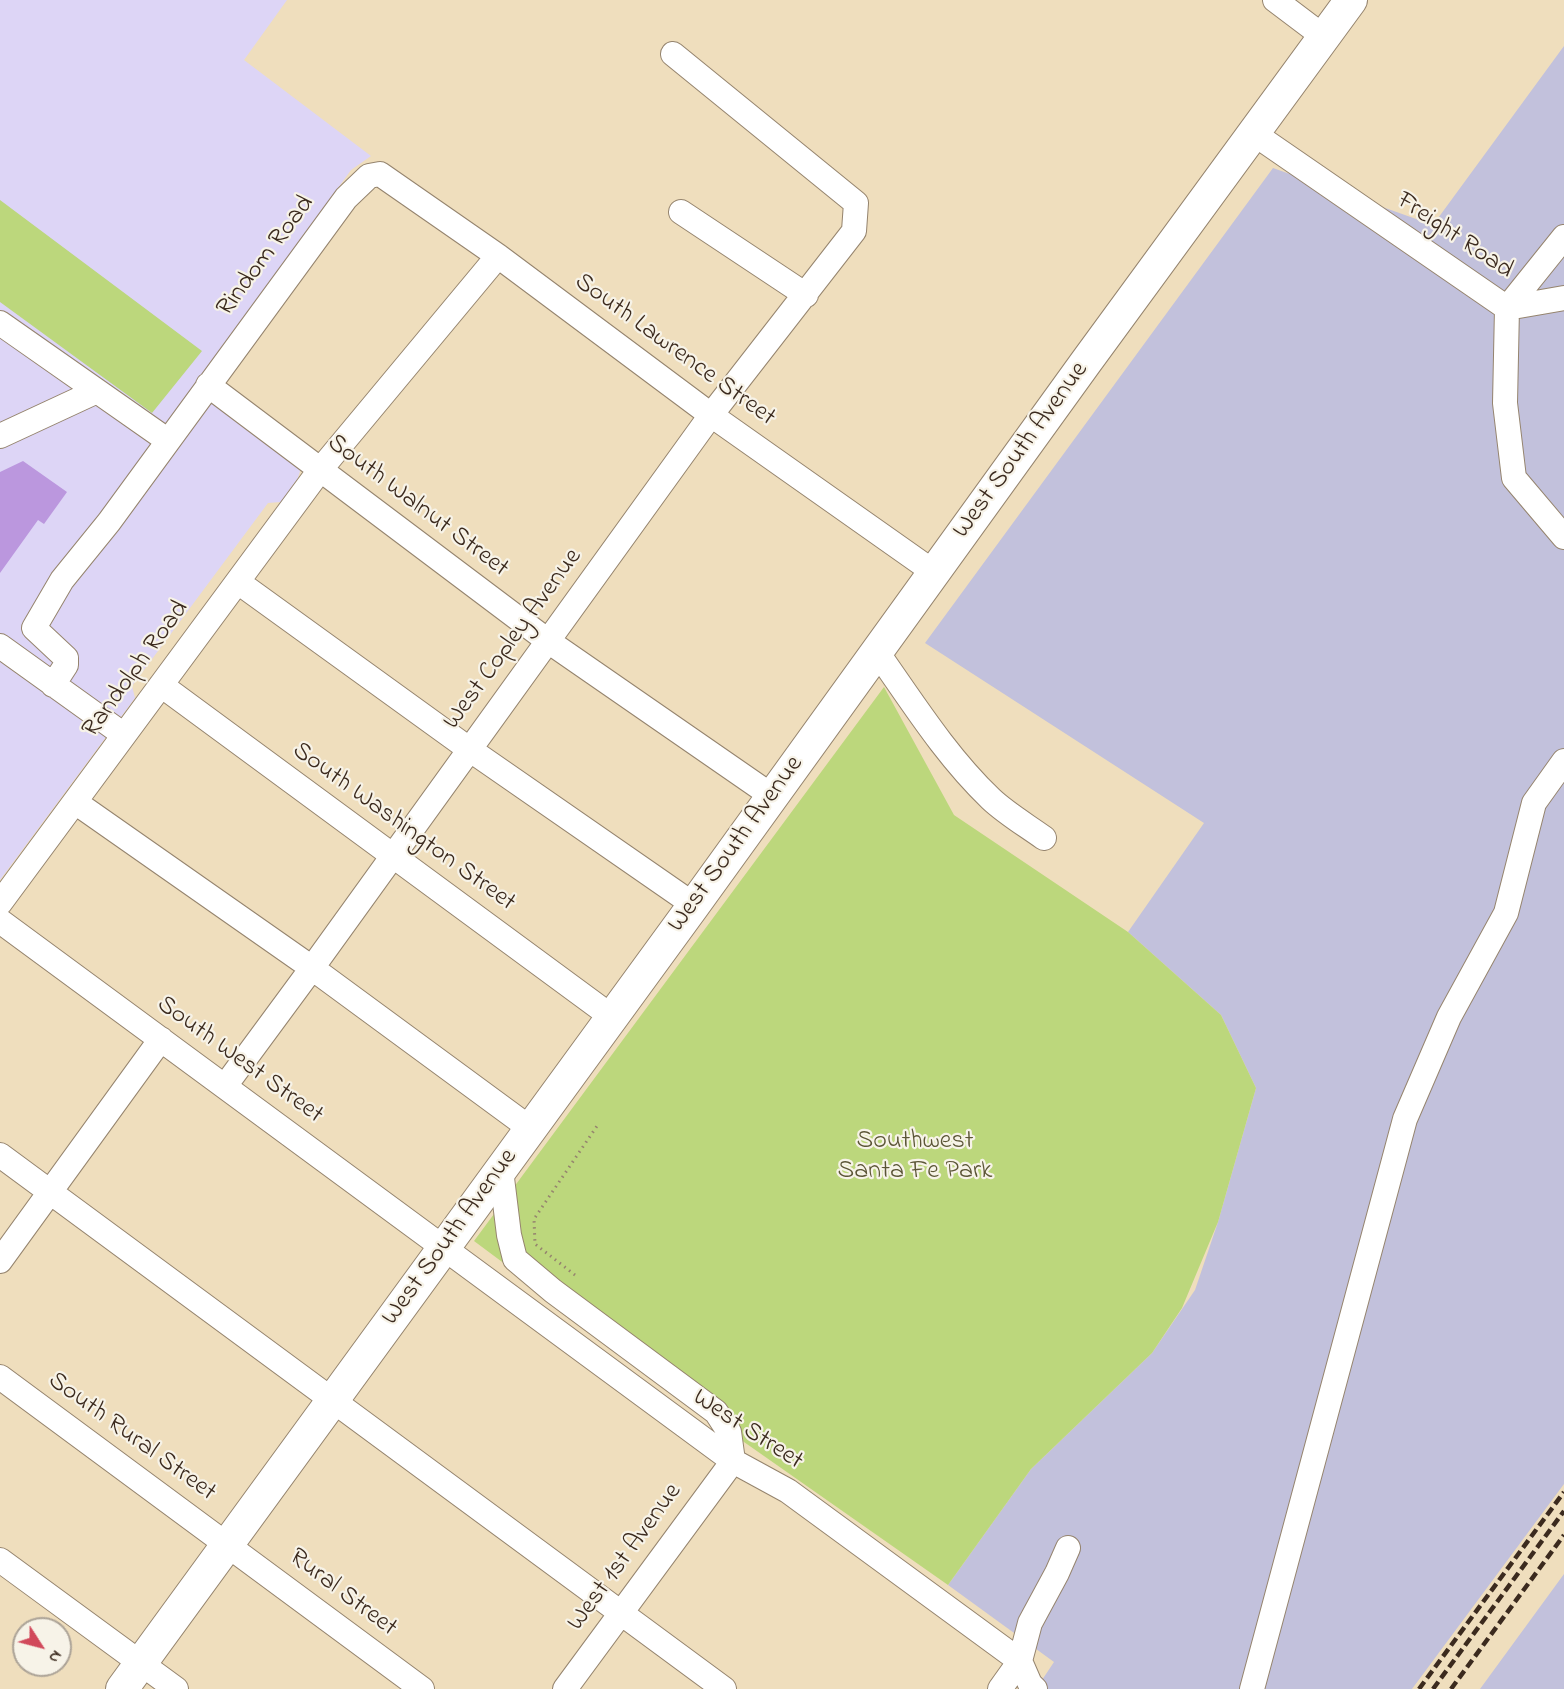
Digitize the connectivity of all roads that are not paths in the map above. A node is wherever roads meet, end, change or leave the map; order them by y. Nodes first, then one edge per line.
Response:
1 (1275, 0) edge
2 (1351, 0) edge
3 (1324, 37) junction
4 (673, 54) dead end
5 (1253, 134) junction
6 (380, 174) joint
7 (681, 212) dead end
8 (1564, 237) edge
9 (498, 256) junction
10 (806, 296) junction
11 (1564, 298) edge
12 (1507, 308) junction
13 (0, 323) edge
14 (208, 385) junction
15 (97, 391) junction
16 (711, 415) junction
17 (0, 436) edge
18 (167, 440) junction
19 (320, 470) junction
20 (1564, 537) edge
21 (935, 573) junction
22 (238, 582) junction
23 (548, 641) junction
24 (0, 646) edge
25 (877, 652) junction
26 (53, 685) junction
27 (161, 685) junction
28 (124, 735) junction
29 (469, 749) junction
30 (1564, 761) edge
31 (771, 796) junction
32 (75, 802) junction
33 (1044, 838) dead end
34 (393, 856) junction
35 (0, 903) edge
36 (694, 905) junction
37 (0, 921) edge
38 (312, 968) junction
39 (612, 1017) junction
40 (161, 1040) junction
41 (225, 1086) junction
42 (531, 1129) junction
43 (0, 1155) edge
44 (501, 1170) junction
45 (51, 1191) junction
46 (444, 1248) junction
47 (0, 1261) edge
48 (0, 1377) edge
49 (333, 1399) junction
50 (733, 1461) junction
51 (227, 1544) junction
52 (1068, 1548) dead end
53 (0, 1560) edge
54 (621, 1612) junction
55 (1020, 1661) junction
56 (141, 1663) junction
57 (122, 1689) edge
58 (176, 1689) edge
59 (422, 1689) edge
60 (565, 1689) edge
61 (724, 1689) edge
62 (1000, 1689) edge
63 (1035, 1689) edge
64 (1252, 1689) edge

1 - 3 street
2 - 3 main road, West South Avenue
3 - 5 main road, West South Avenue
4 - 10 street, West Copley Avenue
5 - 12 street, Freight Road
5 - 21 main road, West South Avenue
6 - 9 street, South Lawrence Street
6 - 14 street, Rindom Road
7 - 10 street
8 - 12 street
9 - 16 street, South Lawrence Street
9 - 19 street, Randolph Road
10 - 16 street, West Copley Avenue
11 - 12 street
12 - 20 street, Freight Road
13 - 15 street
14 - 18 street, Rindom Road
14 - 19 street, South Walnut Street
15 - 17 street
15 - 18 street
16 - 21 street, South Lawrence Street
16 - 23 street, West Copley Avenue
18 - 26 street, Rindom Road
19 - 22 street, Randolph Road
19 - 23 street, South Walnut Street
21 - 25 main road, West South Avenue
22 - 27 street, Randolph Road
22 - 29 street
23 - 29 street, West Copley Avenue
23 - 31 street, South Walnut Street
24 - 26 street
25 - 31 main road, West South Avenue
25 - 33 street
26 - 28 street
27 - 28 street, Randolph Road
27 - 34 street, South Washington Street
28 - 32 street, Randolph Road
29 - 34 street, West Copley Avenue
29 - 36 street
30 - 64 street
31 - 36 main road, West South Avenue
32 - 35 street, Randolph Road
32 - 38 street
34 - 38 street, West Copley Avenue
34 - 39 street, South Washington Street
36 - 39 main road, West South Avenue
37 - 40 street, South West Street
38 - 41 street, West Copley Avenue
38 - 42 street
39 - 42 main road, West South Avenue
40 - 41 street, South West Street
40 - 45 street
41 - 46 street, South West Street
42 - 44 main road, West South Avenue
43 - 45 street
44 - 46 main road, West South Avenue
44 - 50 street
45 - 47 street
45 - 49 street
46 - 49 main road, West South Avenue
46 - 50 street, West Street
48 - 51 street, South Rural Street
49 - 51 main road, West South Avenue
49 - 54 street
50 - 54 street, West 1st Avenue
50 - 55 street, West Street
51 - 56 main road, West South Avenue
51 - 59 street, Rural Street
52 - 55 street
53 - 56 street
54 - 60 street, West 1st Avenue
54 - 61 street
55 - 62 street
55 - 63 street, West Street
56 - 57 main road, West South Avenue
56 - 58 street

